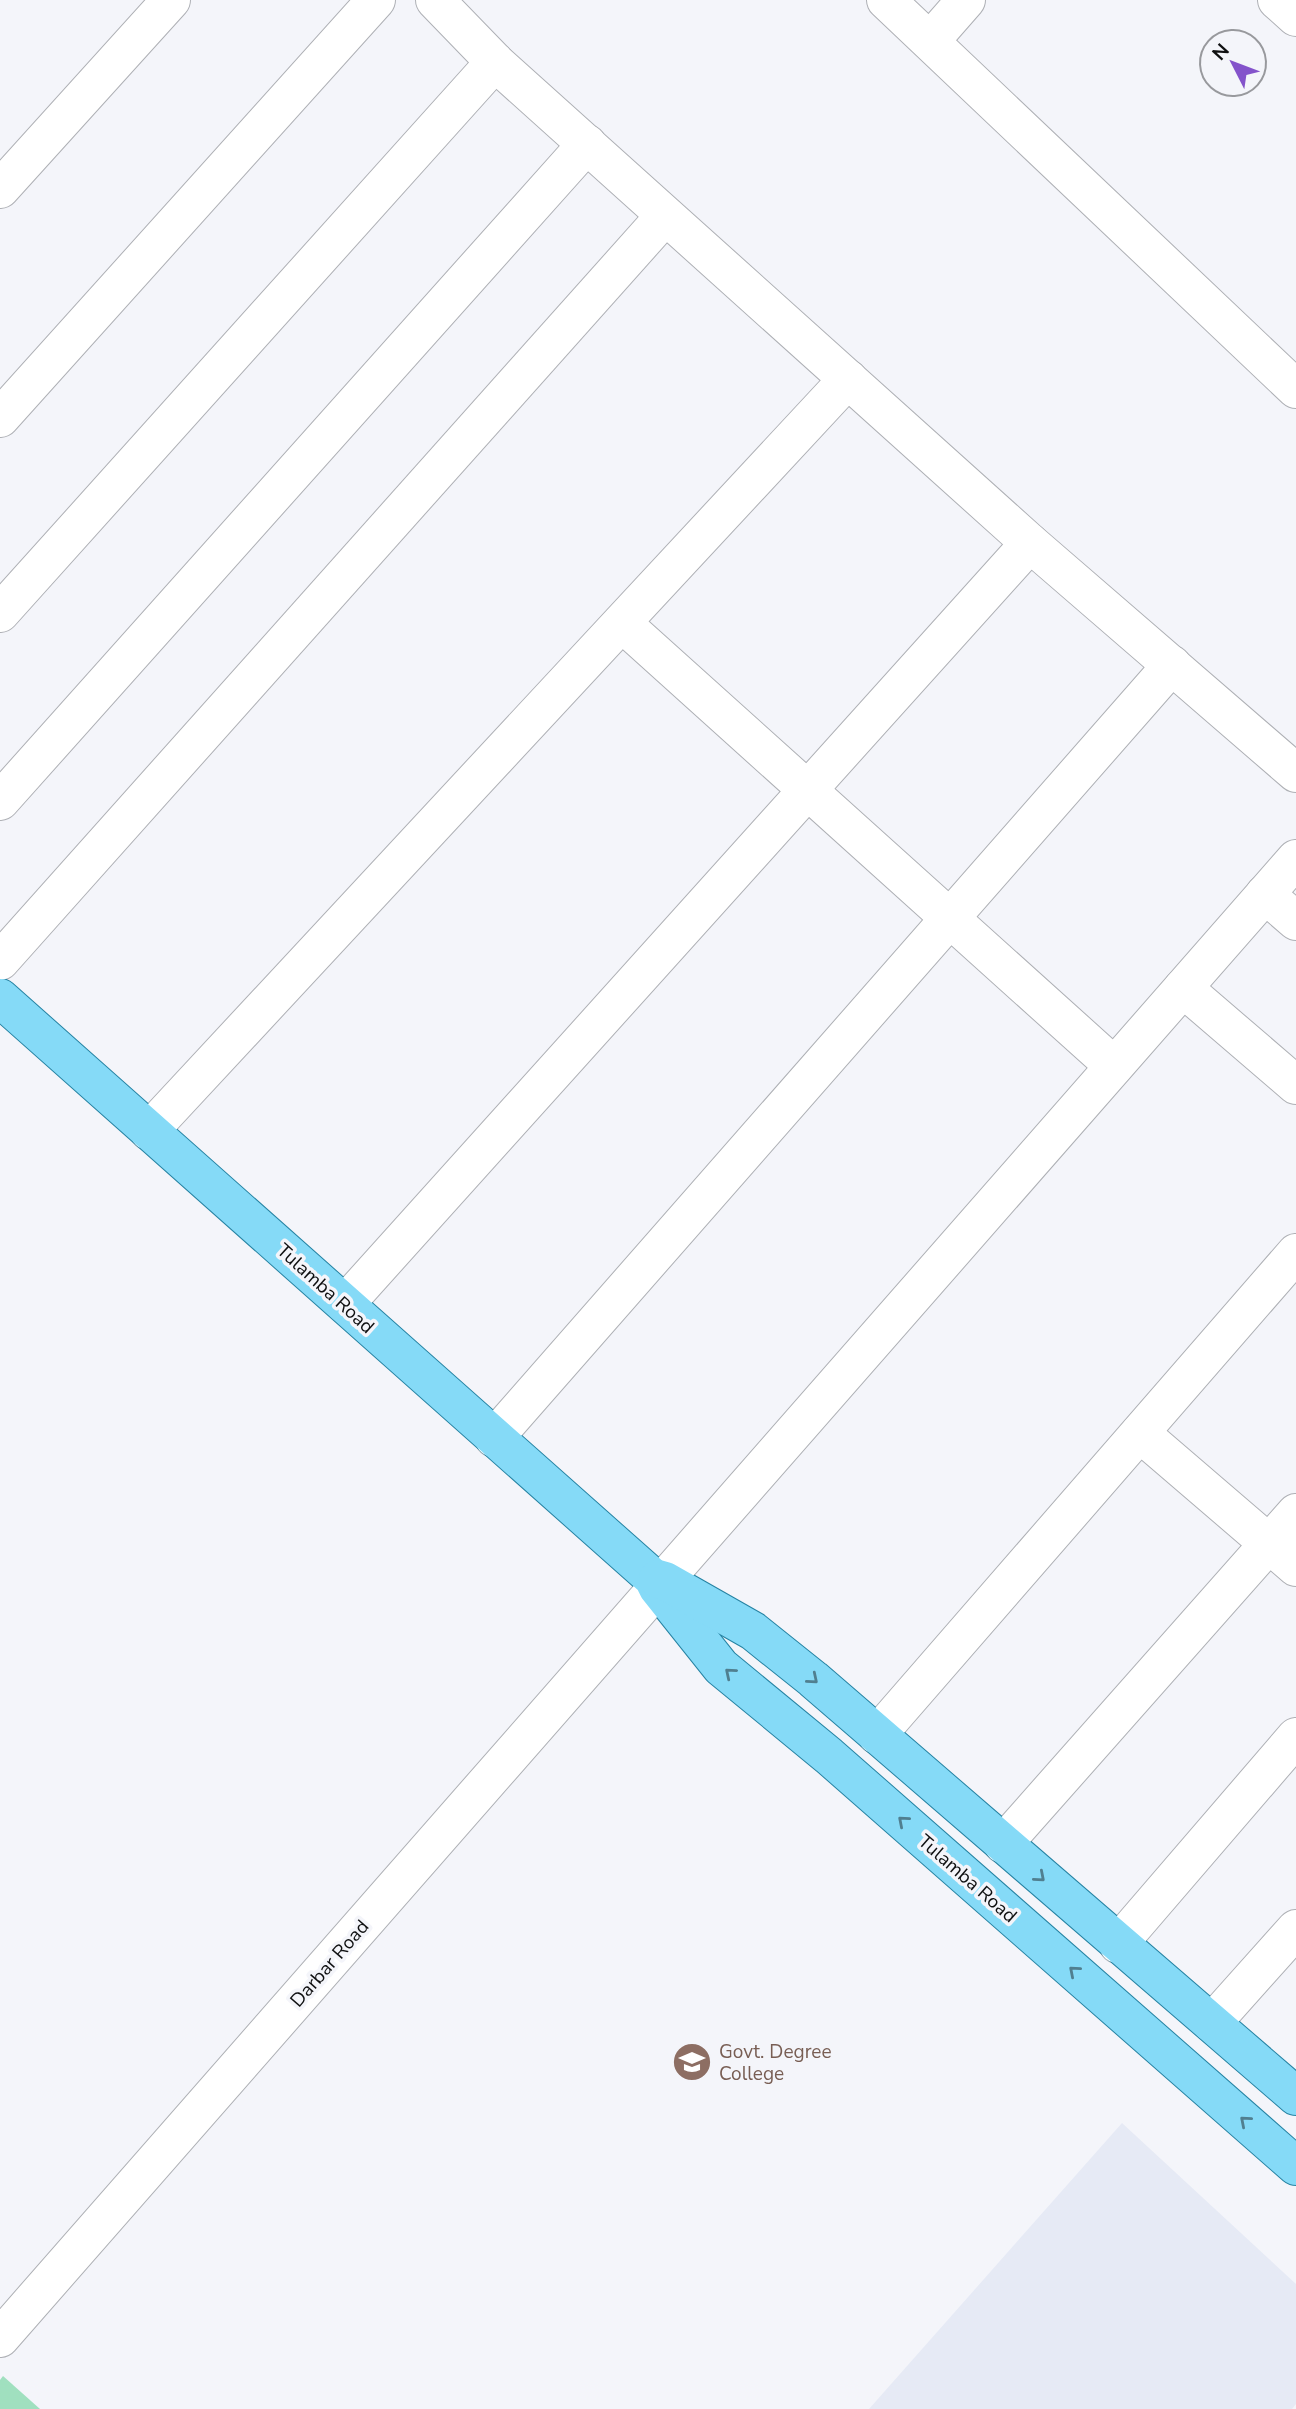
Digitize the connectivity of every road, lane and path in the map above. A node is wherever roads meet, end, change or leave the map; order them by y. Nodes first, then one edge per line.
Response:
1 (172, 0) edge
2 (376, 0) edge
3 (435, 0) edge
4 (886, 0) edge
5 (966, 0) edge
6 (1277, 0) edge
7 (1296, 17) edge
8 (931, 40) junction
9 (495, 62) junction
10 (587, 144) junction
11 (0, 189) edge
12 (665, 216) junction
13 (848, 379) junction
14 (1296, 389) edge
15 (0, 418) edge
16 (1030, 543) junction
17 (0, 613) edge
18 (622, 623) junction
19 (1172, 665) junction
20 (1296, 773) edge
21 (807, 790) junction
22 (0, 801) edge
23 (1296, 859) edge
24 (1265, 894) junction
25 (948, 919) junction
26 (1296, 921) edge
27 (0, 961) edge
28 (1183, 988) junction
29 (0, 998) edge
30 (1114, 1066) junction
31 (1296, 1085) edge
32 (149, 1131) junction
33 (1296, 1253) edge
34 (345, 1304) junction
35 (1140, 1433) junction
36 (494, 1438) junction
37 (1296, 1513) edge
38 (1283, 1555) edge
39 (659, 1582) junction
40 (877, 1735) junction
41 (1296, 1737) edge
42 (1003, 1844) junction
43 (1296, 1929) edge
44 (1118, 1944) junction
45 (1212, 2023) junction
46 (1296, 2096) edge
47 (1296, 2166) edge
48 (0, 2338) edge

1 - 11 street
2 - 15 street
3 - 9 street
4 - 8 street
5 - 8 street
6 - 7 street
8 - 14 street
9 - 10 street
9 - 17 street
10 - 12 street
10 - 22 street
12 - 13 street
12 - 27 street
13 - 16 street
13 - 18 street
16 - 19 street
16 - 21 street
18 - 21 street
18 - 32 street
19 - 20 street
19 - 25 street
21 - 25 street
21 - 34 street
23 - 24 street, Darbar Road
24 - 26 street
24 - 28 street, Darbar Road
25 - 30 street
25 - 36 street
28 - 30 street, Darbar Road
28 - 31 street
29 - 32 main road, Tulamba Road
30 - 39 street, Darbar Road
32 - 34 main road, Tulamba Road
33 - 35 street
34 - 36 main road, Tulamba Road
35 - 38 street
35 - 40 street
36 - 39 main road, Tulamba Road
37 - 38 street
38 - 42 street
39 -> 40 main road, Tulamba Road
47 -> 39 main road, Tulamba Road
39 - 48 street, Darbar Road
40 - 42 main road, Tulamba Road
41 - 44 street
42 -> 44 main road, Tulamba Road
43 - 45 street
44 - 45 main road, Tulamba Road
45 - 46 main road, Tulamba Road

